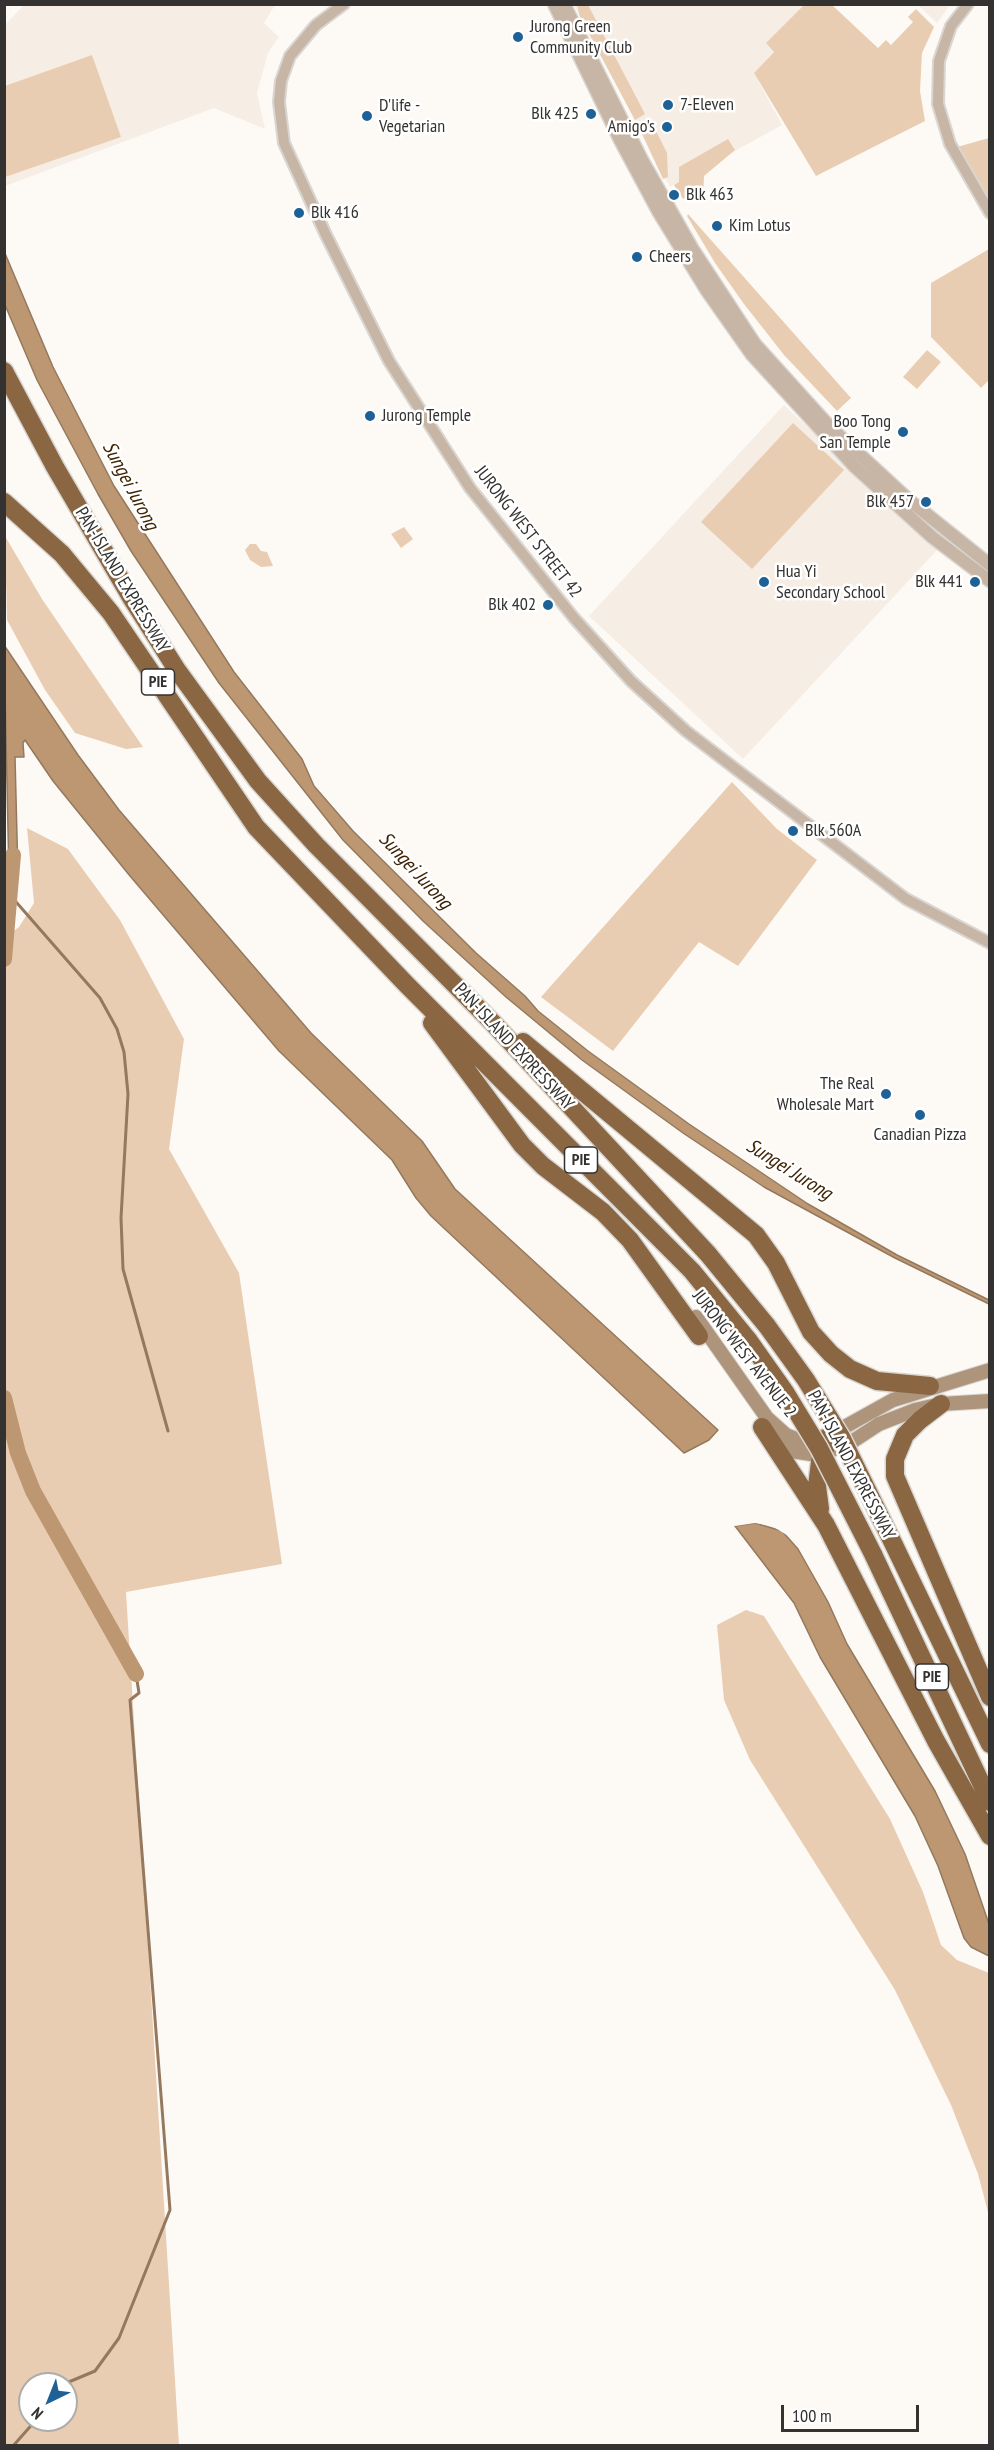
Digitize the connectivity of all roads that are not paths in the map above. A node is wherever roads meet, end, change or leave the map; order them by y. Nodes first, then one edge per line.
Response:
1 (344, 4) edge
2 (554, 4) edge
3 (564, 4) edge
4 (968, 4) edge
5 (990, 213) edge
6 (4, 371) edge
7 (4, 502) edge
8 (990, 565) edge
9 (990, 581) edge
10 (990, 943) edge
11 (406, 984) junction
12 (477, 1006) junction
13 (671, 1295) junction
14 (699, 1336) joint
15 (990, 1370) edge
16 (930, 1386) junction
17 (990, 1401) edge
18 (941, 1404) junction
19 (762, 1427) junction
20 (830, 1435) junction
21 (823, 1454) junction
22 (826, 1525) junction
23 (990, 1697) edge
24 (990, 1744) edge
25 (990, 1802) edge
26 (990, 1836) edge

1 - 10 street, JURONG WEST STREET 42
2 - 9 street
3 - 8 street
4 - 5 street
6 - 12 highway, PAN-ISLAND EXPRESSWAY / PIE
7 - 11 highway, PAN-ISLAND EXPRESSWAY / PIE
11 - 13 highway
11 - 25 highway, PAN-ISLAND EXPRESSWAY / PIE, bridge
12 - 16 highway
12 - 24 highway, PAN-ISLAND EXPRESSWAY / PIE, bridge
13 - 14 highway
13 - 20 main road, JURONG WEST AVENUE 2
14 - 19 main road, JURONG WEST AVENUE 2
15 - 16 main road, JURONG WEST AVENUE 2
16 - 20 main road, JURONG WEST AVENUE 2
17 - 18 main road, JURONG WEST AVENUE 2
18 - 21 main road, JURONG WEST AVENUE 2
18 - 23 highway
19 - 21 main road, JURONG WEST AVENUE 2
19 - 22 highway
20 - 21 highway
21 - 22 highway
22 - 26 highway

